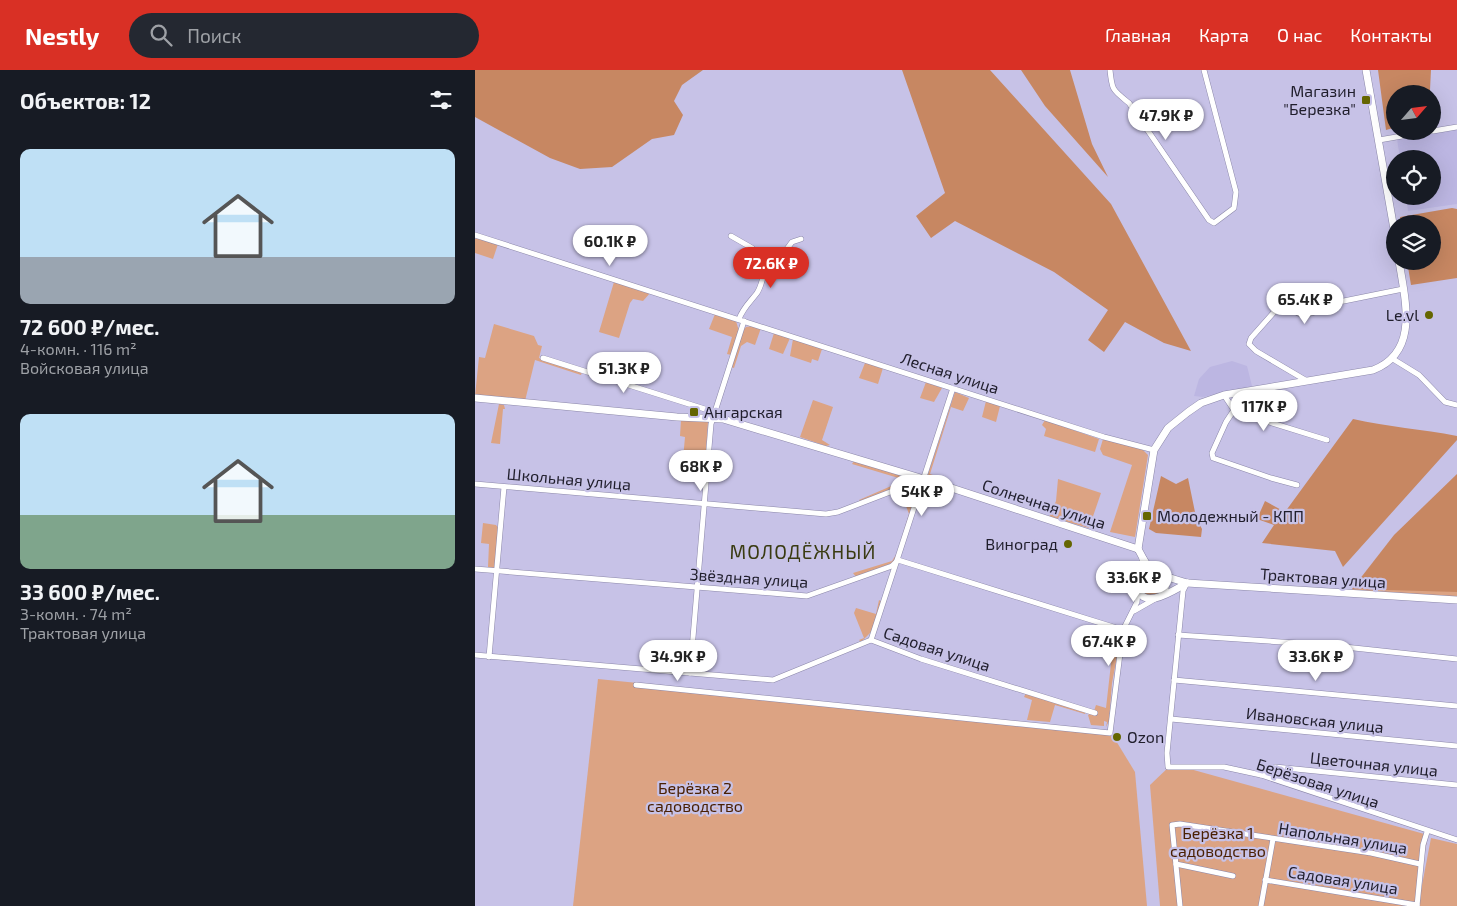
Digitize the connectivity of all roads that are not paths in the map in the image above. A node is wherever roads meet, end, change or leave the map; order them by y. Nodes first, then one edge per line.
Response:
1 (1110, 70) edge
2 (1204, 70) edge
3 (1366, 70) edge
4 (1457, 127) edge
5 (1441, 130) edge
6 (1386, 139) edge
7 (1379, 140) junction
8 (1392, 215) edge
9 (475, 235) edge
10 (731, 236) dead end
11 (801, 239) dead end
12 (803, 264) dead end
13 (775, 265) junction
14 (767, 270) junction
15 (1400, 270) edge
16 (1403, 289) junction
17 (741, 320) junction
18 (543, 358) dead end
19 (1393, 359) junction
20 (1307, 381) junction
21 (953, 388) junction
22 (1224, 395) junction
23 (475, 398) edge
24 (1457, 405) edge
25 (1234, 410) junction
26 (713, 417) junction
27 (1327, 440) dead end
28 (1154, 450) junction
29 (924, 479) junction
30 (475, 484) edge
31 (1297, 485) dead end
32 (504, 487) junction
33 (705, 503) junction
34 (1138, 549) junction
35 (1143, 558) junction
36 (898, 560) junction
37 (475, 569) edge
38 (498, 571) junction
39 (1159, 573) junction
40 (1141, 575) junction
41 (1187, 583) junction
42 (698, 587) junction
43 (1137, 589) junction
44 (1159, 597) junction
45 (1457, 600) edge
46 (1134, 611) junction
47 (1123, 630) junction
48 (1178, 635) junction
49 (871, 640) junction
50 (475, 655) edge
51 (489, 656) junction
52 (1457, 659) edge
53 (690, 673) junction
54 (1174, 680) junction
55 (636, 685) dead end
56 (1457, 706) edge
57 (1095, 713) dead end
58 (1171, 719) junction
59 (1457, 746) edge
60 (1261, 775) junction
61 (1457, 785) edge
62 (1427, 832) junction
63 (1273, 839) junction
64 (1457, 840) edge
65 (1176, 864) junction
66 (1420, 864) junction
67 (1233, 876) dead end
68 (1265, 880) junction
69 (1180, 906) edge
70 (1261, 906) edge
71 (1417, 906) edge

1 - 2 street
3 - 7 street
4 - 5 street
6 - 7 street
7 - 8 street
9 - 17 street, Лесная улица
10 - 14 street
11 - 13 street
12 - 13 street
13 - 14 street
14 - 17 street
15 - 16 street
16 - 19 street
16 - 20 street
17 - 21 street, Лесная улица
17 - 26 street
18 - 26 street, Солнечная улица
19 - 20 street
19 - 24 street
20 - 22 street
21 - 28 street, Лесная улица
21 - 29 street
22 - 25 street
22 - 28 street
23 - 26 street
25 - 27 street
25 - 31 street
26 - 29 street, Солнечная улица
26 - 33 street
28 - 34 street
29 - 33 street, Школьная улица
29 - 34 street, Солнечная улица
29 - 36 street
30 - 32 street, Школьная улица
32 - 33 street, Школьная улица
32 - 38 street
33 - 42 street
34 - 35 street
35 - 39 street
35 - 40 street
36 - 42 street, Звёздная улица
36 - 47 street
36 - 49 street
37 - 38 street, Звёздная улица
38 - 42 street, Звёздная улица
38 - 51 street
39 - 40 street
39 - 41 street, Трактовая улица
39 - 44 street
40 - 43 street
41 - 44 street, Трактовая улица
41 - 45 street, Трактовая улица
41 - 48 street
42 - 53 street
43 - 44 street
43 - 46 street
44 - 46 street
46 - 47 street
47 - 55 street
48 - 52 street
48 - 54 street
49 - 53 street, Садовая улица
49 - 57 street, Садовая улица
50 - 51 street, Садовая улица
51 - 53 street, Садовая улица
54 - 56 street
54 - 58 street
58 - 59 street, Ивановская улица
58 - 60 street, Берёзовая улица
60 - 61 street, Цветочная улица
60 - 62 street, Берёзовая улица
62 - 64 street, Берёзовая улица
62 - 66 street
63 - 65 street, Напольная улица
63 - 66 street, Напольная улица
63 - 68 street
65 - 67 street
65 - 69 street
66 - 71 street
68 - 70 street
68 - 71 street, Садовая улица

